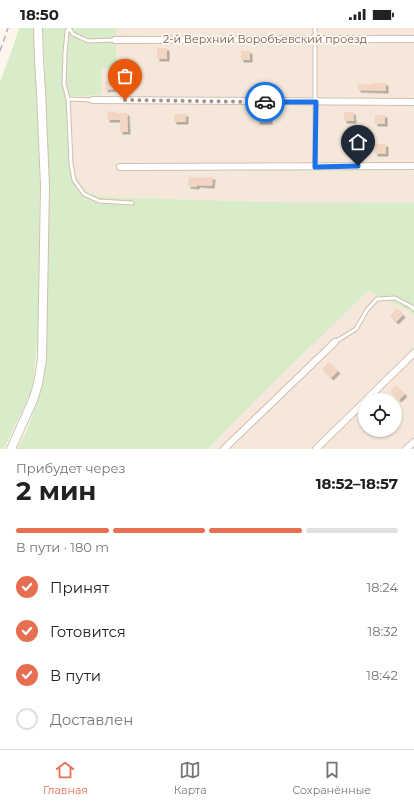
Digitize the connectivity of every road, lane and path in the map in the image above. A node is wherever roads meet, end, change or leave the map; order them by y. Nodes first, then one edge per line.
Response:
1 (38, 28) edge
2 (69, 28) edge
3 (315, 28) edge
4 (315, 39) junction
5 (414, 39) edge
6 (115, 40) joint
7 (68, 99) junction
8 (93, 100) joint
9 (316, 102) junction
10 (414, 102) edge
11 (414, 166) edge
12 (120, 167) dead end
13 (315, 167) junction
14 (132, 203) dead end
15 (414, 309) edge
16 (335, 342) joint
17 (414, 353) edge
18 (374, 393) edge
19 (358, 409) edge
20 (414, 442) edge
21 (11, 449) edge
22 (224, 449) edge
23 (316, 449) edge
24 (406, 449) edge

1 - 21 street
2 - 6 lane
2 - 7 lane
3 - 4 lane
4 - 5 street, 2-й Верхний Воробъевский проезд
4 - 6 street, 2-й Верхний Воробъевский проезд
4 - 9 lane
7 - 8 lane
7 - 14 lane
8 - 9 street
9 - 10 street
9 - 13 lane
11 - 13 street
12 - 13 street
15 - 16 lane
16 - 22 street
17 - 18 street
19 - 23 street
20 - 24 street

